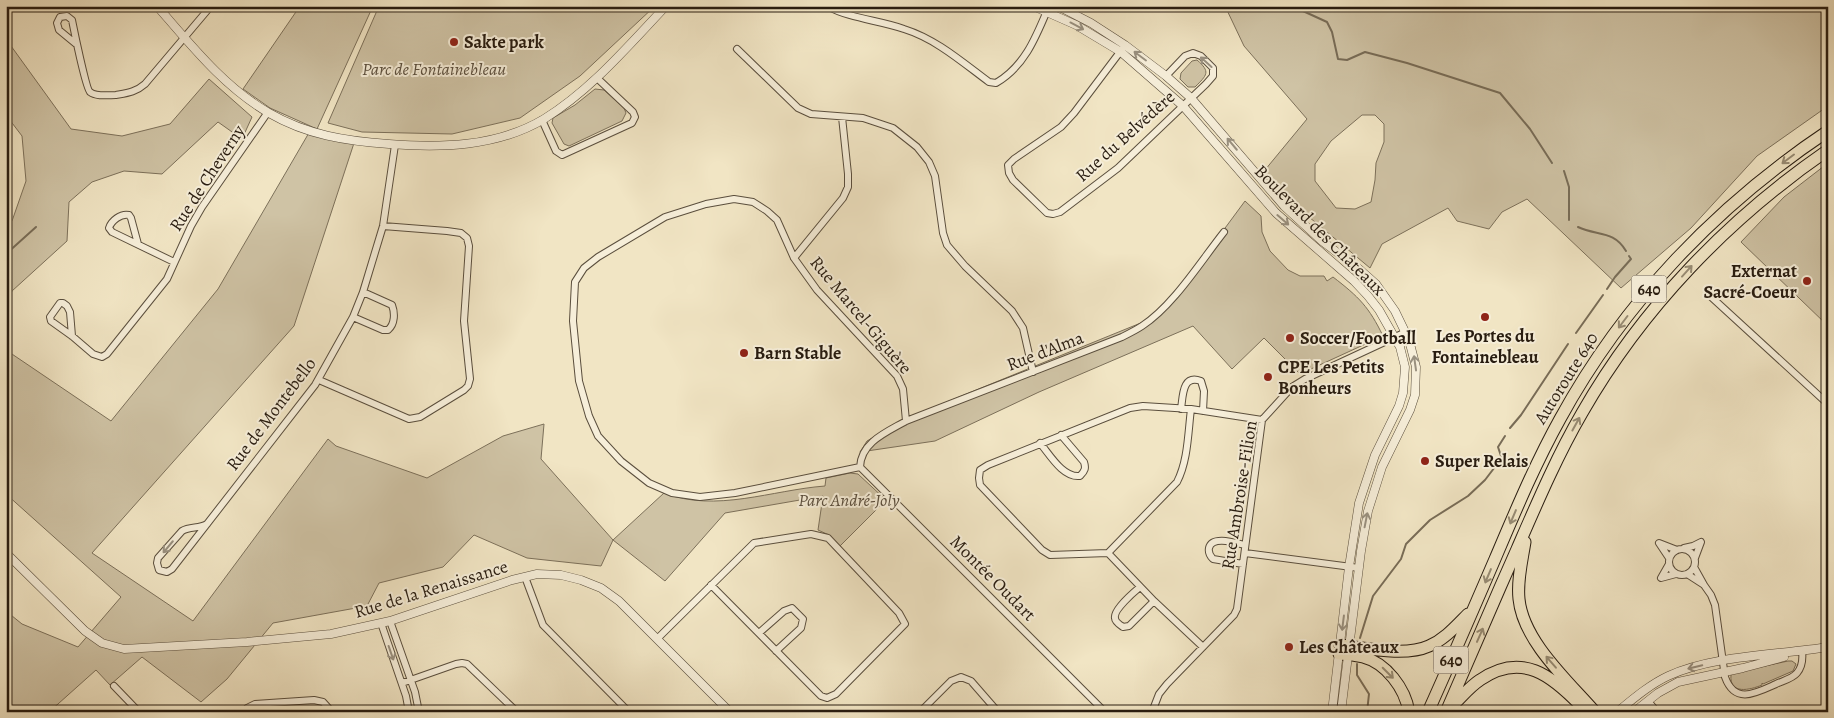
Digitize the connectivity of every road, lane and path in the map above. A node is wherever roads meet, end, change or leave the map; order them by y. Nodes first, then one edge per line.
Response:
1 (157, 6) edge
2 (211, 6) edge
3 (666, 6) edge
4 (827, 6) edge
5 (1033, 6) edge
6 (1058, 6) edge
7 (1048, 9) edge
8 (184, 37) junction
9 (76, 44) dead end
10 (1125, 45) junction
11 (738, 49) dead end
12 (1120, 52) junction
13 (1166, 76) junction
14 (597, 78) junction
15 (1191, 98) junction
16 (1183, 106) junction
17 (268, 112) junction
18 (842, 117) junction
19 (542, 120) junction
20 (1828, 131) edge
21 (395, 145) junction
22 (1828, 150) edge
23 (383, 226) junction
24 (1224, 232) dead end
25 (138, 244) junction
26 (794, 258) junction
27 (174, 262) junction
28 (363, 292) junction
29 (1708, 294) dead end
30 (353, 318) junction
31 (1406, 332) junction
32 (72, 336) junction
33 (1395, 337) junction
34 (1033, 372) junction
35 (319, 380) junction
36 (1828, 404) edge
37 (1181, 409) junction
38 (1191, 410) junction
39 (1203, 411) junction
40 (1262, 420) junction
41 (906, 421) junction
42 (1061, 435) junction
43 (1040, 443) junction
44 (860, 466) junction
45 (207, 524) junction
46 (1528, 525) junction
47 (1245, 545) junction
48 (1680, 549) junction
49 (6, 553) edge
50 (1245, 553) junction
51 (1108, 554) junction
52 (1695, 558) junction
53 (1669, 561) junction
54 (1243, 564) junction
55 (1349, 567) junction
56 (1694, 567) junction
57 (1359, 568) junction
58 (1676, 574) junction
59 (1687, 574) junction
60 (526, 577) junction
61 (710, 585) junction
62 (1704, 585) junction
63 (1140, 587) junction
64 (1154, 601) junction
65 (1474, 608) junction
66 (390, 621) junction
67 (381, 623) junction
68 (759, 633) junction
69 (658, 638) junction
70 (1203, 647) junction
71 (1828, 647) edge
72 (776, 650) junction
73 (1344, 650) junction
74 (1802, 651) junction
75 (1722, 662) junction
76 (1724, 672) junction
77 (410, 680) junction
78 (402, 683) junction
79 (114, 686) dead end
80 (1570, 696) junction
81 (1648, 701) junction
82 (139, 712) edge
83 (245, 712) edge
84 (332, 712) edge
85 (410, 712) edge
86 (419, 712) edge
87 (517, 712) edge
88 (629, 712) edge
89 (730, 712) edge
90 (920, 712) edge
91 (998, 712) edge
92 (1105, 712) edge
93 (1152, 712) edge
94 (1332, 712) edge
95 (1341, 712) edge
96 (1409, 712) edge
97 (1428, 712) edge
98 (1446, 712) edge
99 (1575, 712) edge
100 (1586, 712) edge
101 (1595, 712) edge
102 (1618, 712) edge
103 (1634, 712) edge
104 (1657, 712) edge

1 - 8 street
2 - 8 street
3 - 14 street
4 - 7 street
5 - 7 street, Boulevard des Châteaux
6 - 10 street, Boulevard des Châteaux
7 -> 12 street, Boulevard des Châteaux
8 - 9 street
8 - 17 street
10 - 12 street, Rue du Belvédère
13 -> 10 street, Boulevard des Châteaux
11 - 18 street
12 - 16 street, Boulevard des Châteaux
12 - 16 street, Rue du Belvédère
13 - 15 street, Boulevard des Châteaux
15 -> 13 street
14 - 19 street
14 - 19 street
15 - 16 street, Rue du Belvédère
31 -> 15 street, Boulevard des Châteaux
16 -> 33 street, Boulevard des Châteaux
17 - 21 street
17 - 27 street, Rue de Cheverny
18 - 26 street
18 - 34 street
19 - 21 street
20 -> 65 highway, Autoroute 640 / 640
21 - 23 street, Rue de Montebello
46 -> 22 highway, Autoroute 640 / 640
23 - 28 street, Rue de Montebello
23 - 35 street
24 - 34 street, Rue d'Alma
25 - 25 street
25 - 27 street
26 - 41 street, Rue Marcel-Giguère
26 - 44 street, Rue Marcel-Giguère
27 - 32 street, Rue de Cheverny
28 - 30 street, Rue de Montebello
28 - 30 street
29 - 36 street
30 - 35 street, Rue de Montebello
31 - 33 street, Rue Ambroise-Filion
57 -> 31 street, Boulevard des Châteaux
32 - 32 street, Rue de Cheverny
33 - 40 street, Rue Ambroise-Filion
33 - 55 street, Boulevard des Châteaux
34 - 41 street, Rue d'Alma
35 - 45 street, Rue de Montebello
37 - 38 street
37 - 39 street
37 - 42 street
38 - 39 street
38 - 51 street
39 - 40 street
40 - 47 street, Rue Ambroise-Filion
41 - 44 street, Rue d'Alma
42 - 43 street
42 - 43 street
43 - 51 street
44 - 92 street, Montée Oudart
45 -> 45 street, Rue de Montebello
98 -> 46 highway, Autoroute 640 / 640
101 -> 46 highway
47 - 50 street, Rue Ambroise-Filion
47 - 54 street
48 - 52 street
48 - 52 street
48 - 53 street
48 - 53 street
49 - 67 street, Rue de la Renaissance
50 - 54 street, Rue Ambroise-Filion
50 - 55 street
51 - 63 street
52 - 56 street
53 - 58 street
53 - 58 street
54 - 70 street, Rue Ambroise-Filion
55 - 57 street
55 -> 73 street, Boulevard des Châteaux
56 - 59 street
56 - 62 street
57 - 73 street, Boulevard des Châteaux
58 - 59 street
59 - 62 street
60 - 66 street, Rue de la Renaissance
60 - 69 street, Rue de la Renaissance
60 - 88 street
61 - 68 street
61 - 69 street
61 - 72 street
62 - 75 street
63 - 64 street
63 - 64 street
64 - 70 street
65 - 73 highway
65 - 97 highway, Autoroute 640 / 640
66 - 67 street, Rue de la Renaissance
66 - 77 street
67 -> 78 street
68 - 72 street
68 - 72 street
69 - 89 street, Rue de la Renaissance
70 - 93 street, Rue Ambroise-Filion
71 - 74 street
73 - 94 street, Boulevard des Châteaux
73 - 95 street, Boulevard des Châteaux
73 -> 96 highway
74 - 75 street
74 - 76 street
74 - 76 street
75 - 76 street
75 -> 102 street
76 - 81 street
77 - 78 street
77 - 86 street
77 - 87 street
78 - 85 street
79 - 82 street
80 - 98 highway
80 - 99 highway
80 - 100 highway
81 - 103 street
81 - 104 street
83 - 84 street
90 - 91 street

